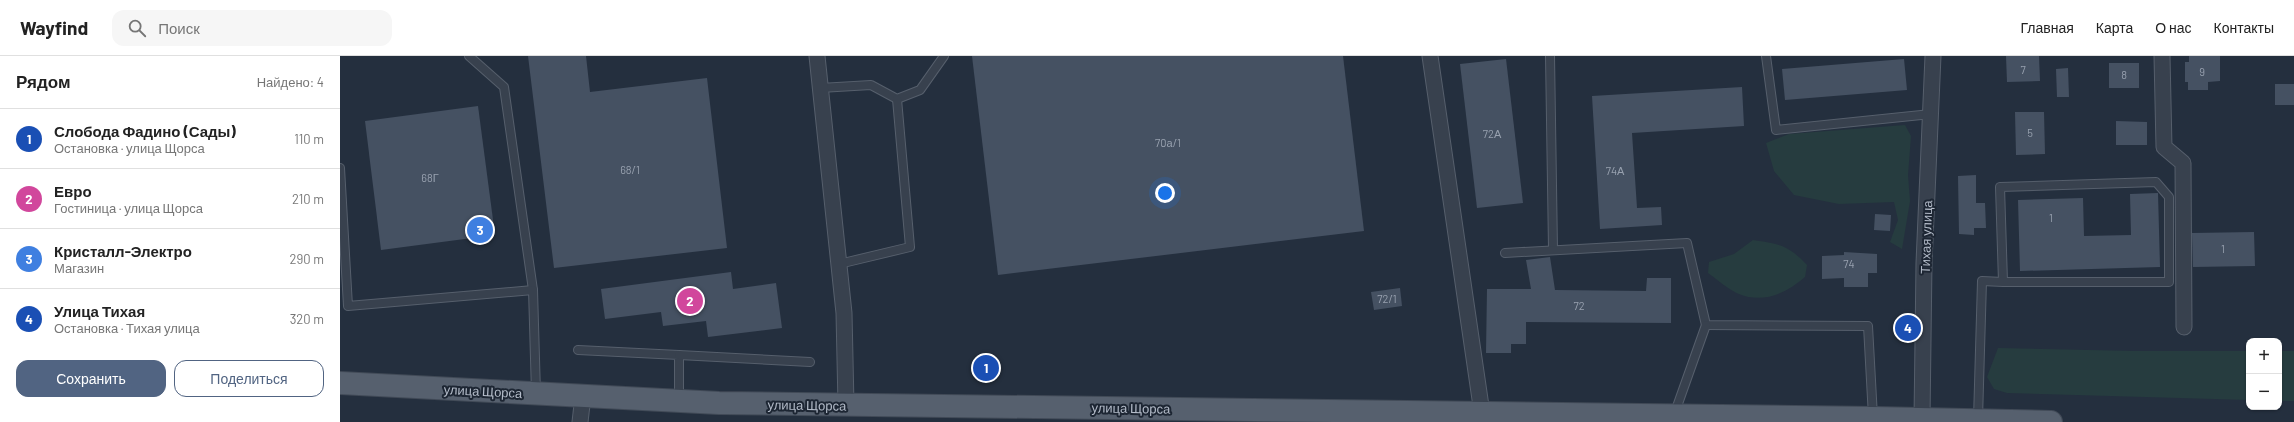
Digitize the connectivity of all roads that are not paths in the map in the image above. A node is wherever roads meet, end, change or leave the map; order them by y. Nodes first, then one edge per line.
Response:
1 (469, 56) edge
2 (817, 56) edge
3 (944, 56) edge
4 (1430, 56) edge
5 (1550, 56) edge
6 (1766, 56) edge
7 (1933, 56) edge
8 (2162, 56) edge
9 (820, 88) junction
10 (897, 99) junction
11 (1932, 114) junction
12 (340, 168) edge
13 (1553, 250) junction
14 (1505, 253) dead end
15 (839, 264) junction
16 (2003, 282) junction
17 (533, 290) junction
18 (1706, 325) junction
19 (2184, 327) dead end
20 (578, 350) dead end
21 (678, 355) junction
22 (810, 362) dead end
23 (340, 383) edge
24 (536, 394) junction
25 (583, 396) junction
26 (679, 401) junction
27 (846, 405) junction
28 (1482, 413) junction
29 (1400, 417) edge
30 (1873, 418) junction
31 (1922, 418) junction
32 (1674, 419) edge
33 (1978, 420) junction
34 (580, 422) edge
35 (2051, 422) edge

1 - 17 lane
2 - 9 street
3 - 10 lane
4 - 28 street
5 - 13 lane
6 - 11 lane
7 - 11 street, Тихая улица
8 - 19 street
9 - 10 lane
9 - 15 street
10 - 15 lane
11 - 31 street, Тихая улица
12 - 17 lane
13 - 14 lane
13 - 18 lane
15 - 27 street
16 - 16 lane
16 - 33 lane
17 - 24 lane
18 - 30 lane
18 - 32 lane
20 - 21 lane
21 - 22 lane
21 - 26 lane
23 - 24 main road, улица Щорса
24 - 25 main road, улица Щорса
25 - 26 main road, улица Щорса
25 - 34 street
26 - 27 main road, улица Щорса
27 - 29 main road, улица Щорса
28 - 29 main road, улица Щорса
28 - 32 main road, улица Щорса
30 - 31 main road, улица Щорса
30 - 32 main road, улица Щорса
31 - 33 main road, улица Щорса
33 - 35 main road, улица Щорса

